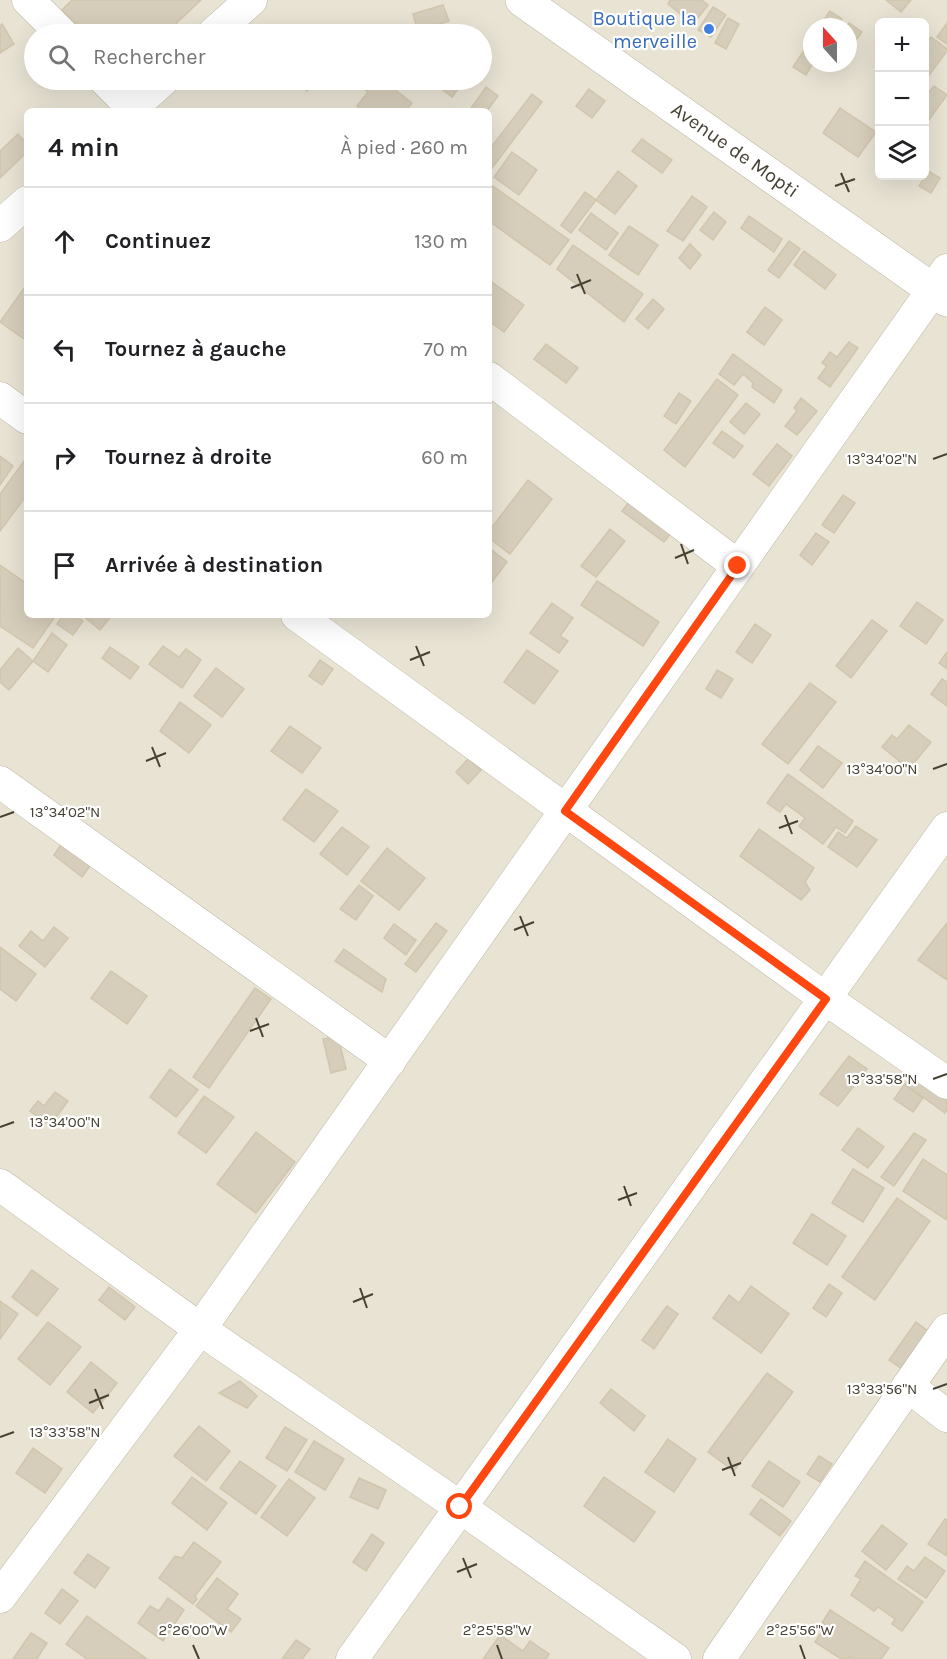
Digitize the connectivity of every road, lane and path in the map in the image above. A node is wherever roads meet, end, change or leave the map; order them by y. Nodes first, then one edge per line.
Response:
1 (28, 0) edge
2 (251, 0) edge
3 (522, 0) edge
4 (52, 24) edge
5 (224, 24) edge
6 (114, 90) edge
7 (153, 90) edge
8 (130, 108) edge
9 (134, 108) edge
10 (24, 204) edge
11 (0, 226) edge
12 (942, 287) edge
13 (492, 380) edge
14 (0, 398) edge
15 (24, 416) edge
16 (738, 566) junction
17 (301, 618) edge
18 (0, 782) edge
19 (565, 811) junction
20 (947, 828) edge
21 (826, 999) junction
22 (390, 1061) junction
23 (947, 1083) edge
24 (0, 1185) edge
25 (200, 1329) junction
26 (947, 1330) edge
27 (908, 1386) junction
28 (947, 1416) edge
29 (460, 1507) junction
30 (5, 1580) edge
31 (352, 1659) edge
32 (675, 1659) edge
33 (719, 1659) edge

1 - 4 street
2 - 5 street
3 - 12 street, Avenue de Mopti
6 - 8 street
7 - 9 street
10 - 11 street
12 - 16 street
13 - 16 street
14 - 15 street
16 - 19 street
17 - 19 street
18 - 22 street
19 - 21 street
19 - 22 street
20 - 21 street
21 - 23 street
21 - 29 street
22 - 25 street
24 - 25 street
25 - 29 street
25 - 30 street
26 - 27 street
27 - 28 street
27 - 33 street
29 - 31 street
29 - 32 street

